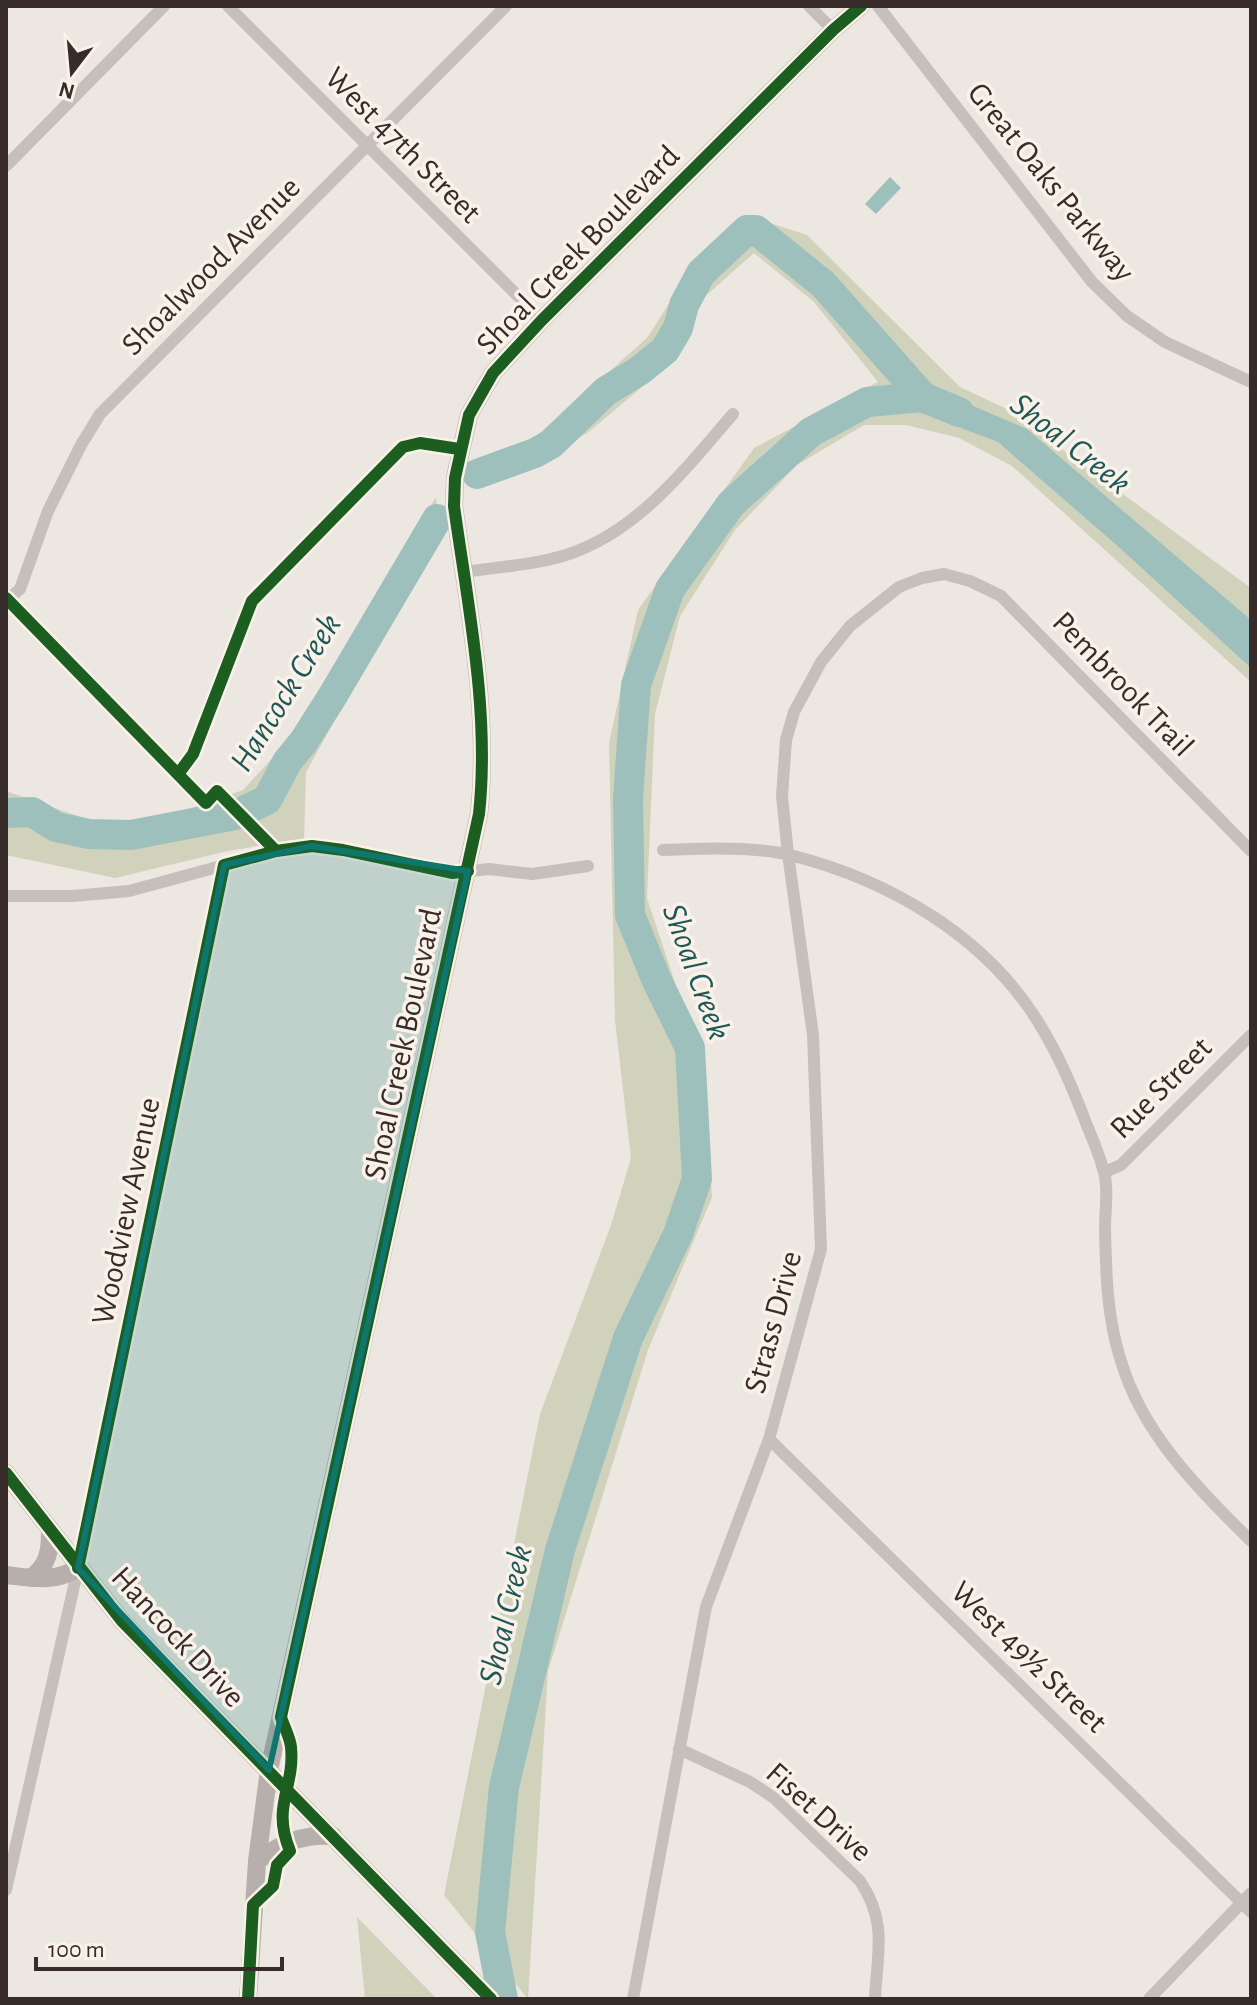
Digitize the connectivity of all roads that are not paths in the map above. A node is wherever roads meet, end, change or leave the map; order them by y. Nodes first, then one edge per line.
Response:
1 (164, 6) edge
2 (228, 6) edge
3 (506, 6) edge
4 (809, 6) edge
5 (861, 6) edge
6 (878, 6) edge
7 (833, 30) junction
8 (367, 147) junction
9 (6, 166) edge
10 (542, 320) junction
11 (1251, 382) edge
12 (733, 414) dead end
13 (459, 449) junction
14 (464, 572) junction
15 (944, 574) joint
16 (7, 600) edge
17 (179, 773) junction
18 (206, 803) dead end
19 (663, 850) dead end
20 (1251, 851) edge
21 (788, 854) junction
22 (224, 865) junction
23 (588, 866) dead end
24 (468, 871) junction
25 (6, 896) edge
26 (1251, 1035) edge
27 (1105, 1172) junction
28 (769, 1439) junction
29 (6, 1473) edge
30 (50, 1531) junction
31 (1251, 1541) edge
32 (78, 1568) junction
33 (6, 1575) edge
34 (31, 1578) junction
35 (679, 1749) junction
36 (269, 1770) junction
37 (333, 1836) junction
38 (257, 1861) junction
39 (6, 1890) edge
40 (1248, 1903) edge
41 (248, 1999) edge
42 (491, 1999) edge
43 (633, 1999) edge
44 (875, 1999) edge
45 (1149, 1999) edge

1 - 9 street
2 - 8 street, West 47th Street
3 - 8 street, Shoalwood Avenue
4 - 7 street
5 - 7 street, Shoal Creek Boulevard
6 - 11 street, Great Oaks Parkway
7 - 10 street, Shoal Creek Boulevard
8 - 10 street, West 47th Street
8 - 16 street, Shoalwood Avenue
10 - 13 street, Shoal Creek Boulevard
12 - 14 street
13 - 14 street, Shoal Creek Boulevard
13 - 17 street
14 - 24 street, Shoal Creek Boulevard
15 - 20 street, Pembrook Trail
15 - 21 street, Strass Drive
16 - 17 street
17 - 18 street
19 - 21 street
21 - 27 street
21 - 28 street, Strass Drive
22 - 24 street
22 - 25 street
22 - 32 street, Woodview Avenue
23 - 24 street
24 - 36 street, Shoal Creek Boulevard
26 - 27 street, Rue Street
27 - 31 street
28 - 35 street, Strass Drive
28 - 40 street, West 49½ Street
29 - 30 street, Hancock Drive
30 - 32 street, Hancock Drive
30 - 34 street
32 - 34 street
32 - 36 street, Hancock Drive
32 - 39 street, Woodview Avenue
33 - 34 street
35 - 43 street, Strass Drive
35 - 44 street, Fiset Drive
36 - 37 street, Hancock Drive
36 - 38 street, Shoal Creek Boulevard
37 - 38 street
37 - 42 street, Hancock Drive
38 - 41 street, Shoal Creek Boulevard
40 - 45 street

